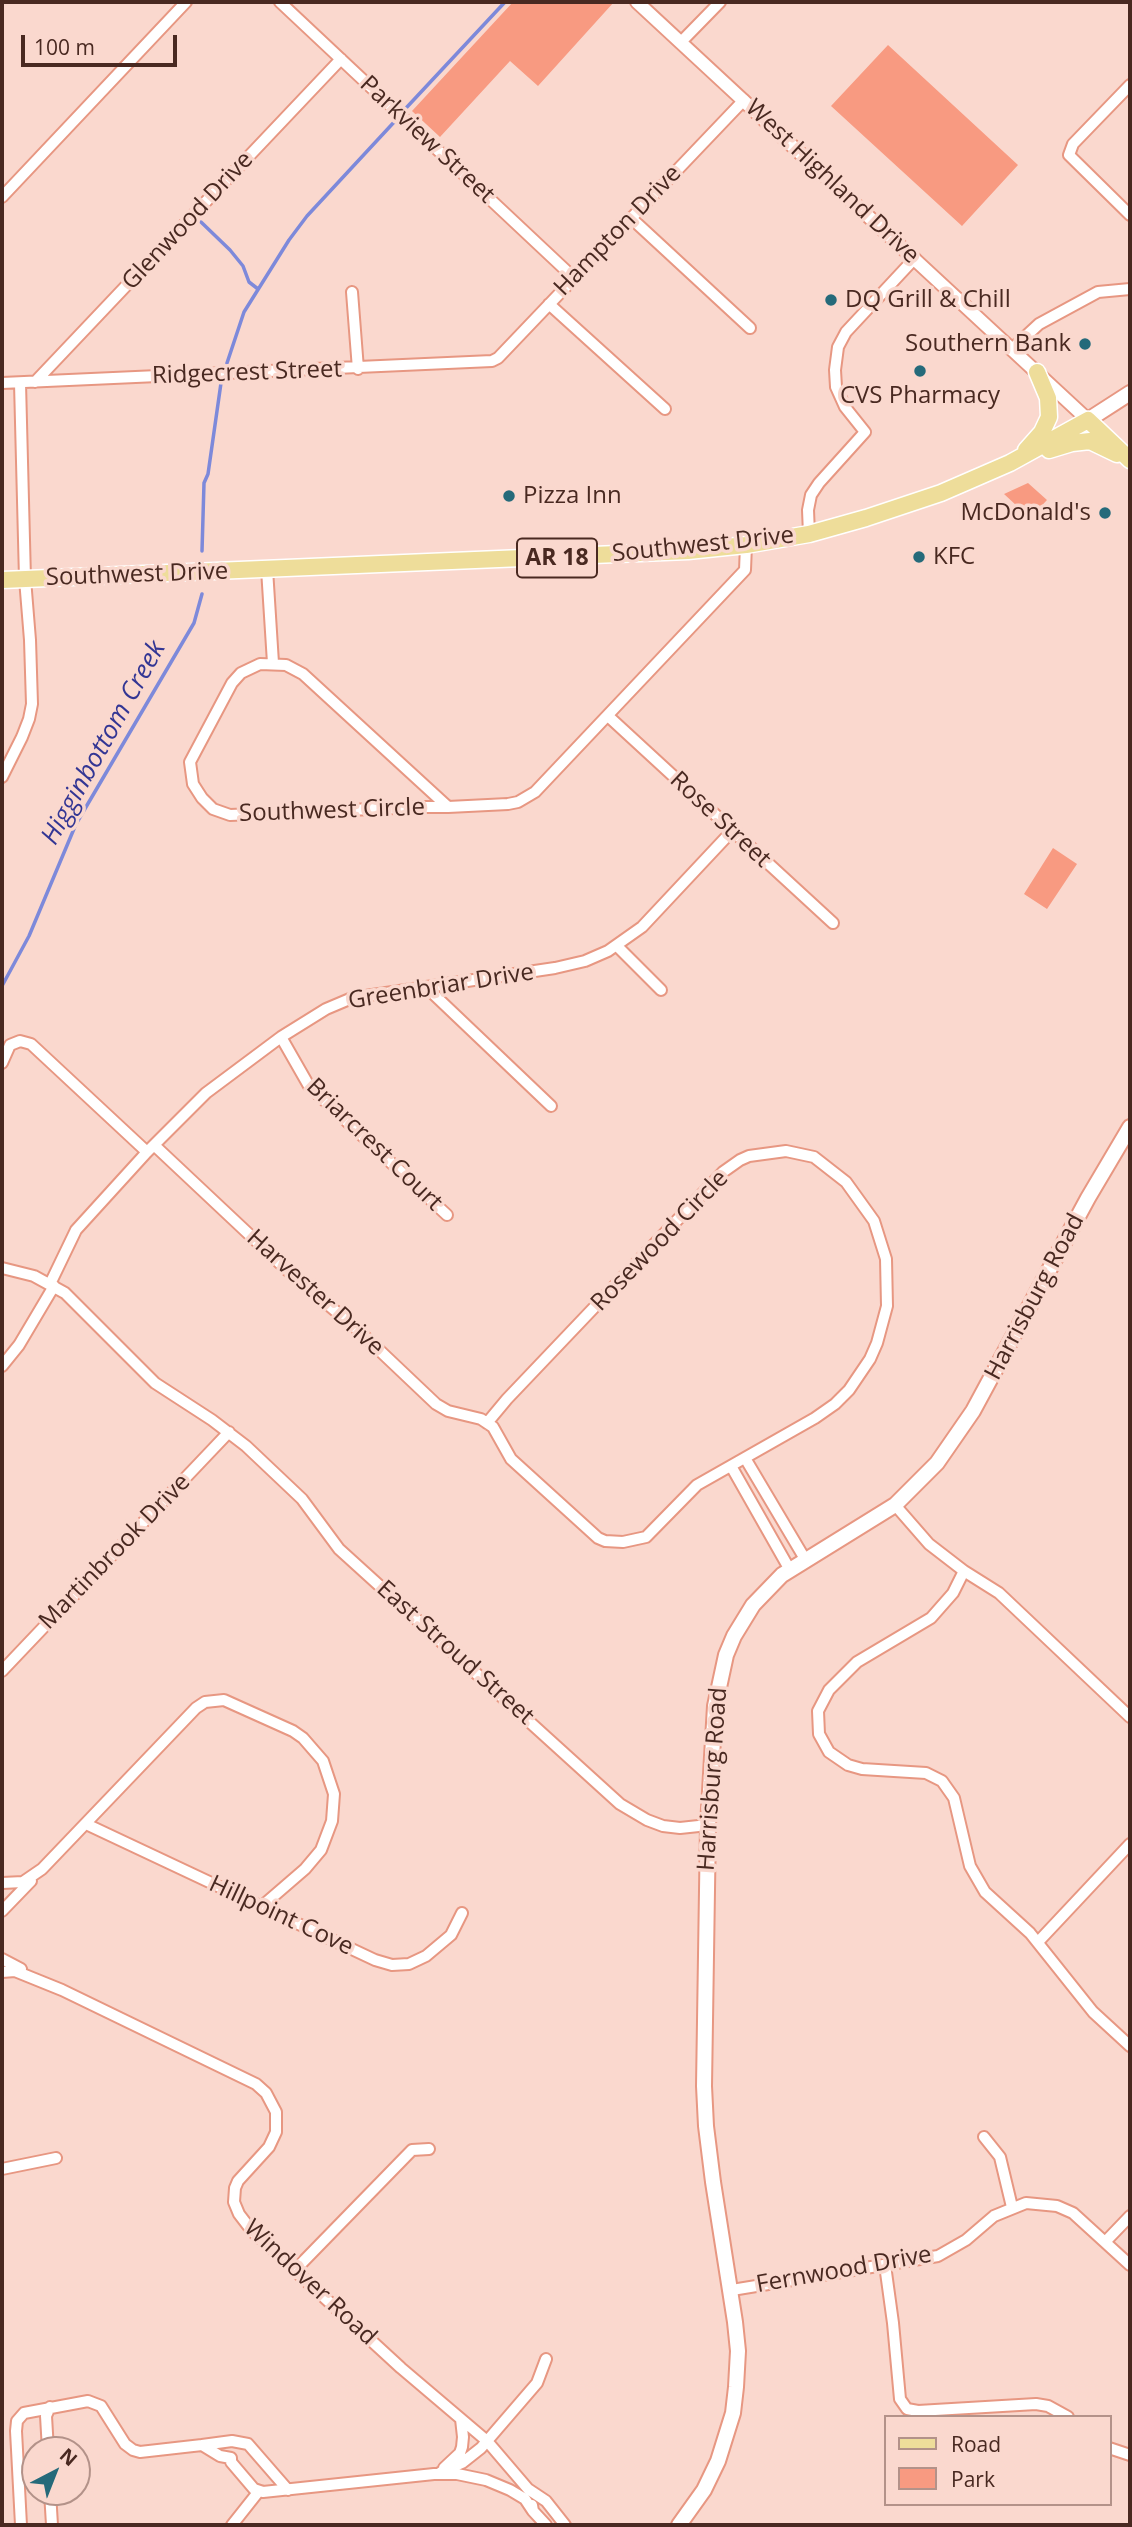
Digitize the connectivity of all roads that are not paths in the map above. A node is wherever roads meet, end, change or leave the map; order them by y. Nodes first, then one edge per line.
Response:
1 (186, 2) edge
2 (280, 2) edge
3 (637, 2) edge
4 (720, 2) edge
5 (681, 42) junction
6 (341, 59) junction
7 (1130, 85) edge
8 (744, 100) junction
9 (2, 197) edge
10 (1130, 215) edge
11 (631, 218) junction
12 (915, 258) junction
13 (574, 278) junction
14 (1130, 289) edge
15 (352, 292) dead end
16 (549, 304) junction
17 (750, 328) dead end
18 (1012, 349) junction
19 (492, 361) joint
20 (358, 369) junction
21 (1037, 372) junction
22 (35, 382) junction
23 (2, 383) edge
24 (20, 383) junction
25 (1130, 393) edge
26 (665, 409) dead end
27 (1087, 420) junction
28 (1019, 457) junction
29 (1130, 460) edge
30 (808, 534) junction
31 (746, 545) junction
32 (267, 569) junction
33 (25, 579) junction
34 (2, 580) edge
35 (273, 663) junction
36 (608, 716) junction
37 (5, 763) edge
38 (2, 777) edge
39 (447, 807) junction
40 (732, 831) junction
41 (833, 923) dead end
42 (617, 946) junction
43 (426, 987) junction
44 (661, 990) dead end
45 (281, 1037) junction
46 (2, 1062) edge
47 (551, 1107) dead end
48 (1130, 1127) edge
49 (151, 1148) junction
50 (447, 1215) dead end
51 (2, 1268) edge
52 (52, 1285) junction
53 (2, 1366) edge
54 (487, 1423) junction
55 (229, 1432) junction
56 (745, 1458) junction
57 (731, 1466) junction
58 (895, 1505) junction
59 (805, 1559) junction
60 (790, 1570) junction
61 (964, 1571) junction
62 (2, 1671) edge
63 (1130, 1717) edge
64 (86, 1824) junction
65 (708, 1825) junction
66 (1130, 1844) edge
67 (42, 1869) junction
68 (2, 1883) edge
69 (261, 1907) junction
70 (2, 1912) edge
71 (462, 1913) dead end
72 (1038, 1942) junction
73 (2, 1959) edge
74 (2, 1972) edge
75 (62, 1990) junction
76 (1130, 2046) edge
77 (984, 2137) dead end
78 (429, 2149) dead end
79 (56, 2158) dead end
80 (2, 2169) edge
81 (1012, 2207) junction
82 (1130, 2216) edge
83 (1106, 2241) junction
84 (1130, 2264) edge
85 (885, 2265) junction
86 (295, 2270) junction
87 (732, 2290) junction
88 (546, 2359) dead end
89 (50, 2407) junction
90 (1064, 2415) edge
91 (461, 2419) junction
92 (47, 2436) edge
93 (487, 2441) junction
94 (239, 2442) junction
95 (202, 2445) junction
96 (1111, 2449) edge
97 (1130, 2455) edge
98 (231, 2458) junction
99 (439, 2473) junction
100 (528, 2489) junction
101 (288, 2490) junction
102 (259, 2491) junction
103 (51, 2506) edge
104 (533, 2511) junction
105 (21, 2525) edge
106 (52, 2525) edge
107 (232, 2525) edge
108 (546, 2525) edge
109 (565, 2525) edge
110 (680, 2525) edge

1 - 9 street
2 - 6 street, Parkview Street
3 - 5 street, West Highland Drive
4 - 5 street
5 - 8 street, West Highland Drive
6 - 13 street, Parkview Street
6 - 22 street, Glenwood Drive
7 - 10 street
8 - 11 street, Hampton Drive
8 - 12 street, West Highland Drive
11 - 13 street, Hampton Drive
11 - 17 street
12 - 18 street, West Highland Drive
12 - 30 street
13 - 16 street, Hampton Drive
14 - 18 street
15 - 20 street
16 - 19 street, Hampton Drive
16 - 26 street
18 - 21 street, West Highland Drive
19 - 20 street, Ridgecrest Street
20 - 22 street, Ridgecrest Street
21 - 27 street, West Highland Drive
21 - 28 main road
22 - 24 street, Ridgecrest Street
23 - 24 street, Ridgecrest Street
24 - 33 street
25 - 27 main road
27 - 28 main road, Southwest Drive / AR 18
27 - 29 main road
28 - 29 main road
28 - 30 main road, Southwest Drive / AR 18
30 - 31 main road, Southwest Drive / AR 18
31 - 32 main road, Southwest Drive / AR 18
31 - 36 street, Southwest Circle
32 - 33 main road, Southwest Drive / AR 18
32 - 35 street
33 - 34 main road, Southwest Drive / AR 18
33 - 37 street
35 - 39 street
35 - 39 street, Southwest Circle
36 - 39 street, Southwest Circle
36 - 40 street, Rose Street
37 - 38 street
40 - 41 street, Rose Street
40 - 42 street, Greenbriar Drive
42 - 43 street, Greenbriar Drive
42 - 44 street
43 - 45 street, Greenbriar Drive
43 - 47 street
45 - 49 street, Greenbriar Drive
45 - 50 street, Briarcrest Court
46 - 49 street, Harvester Drive
48 - 58 main road, Harrisburg Road
49 - 52 street, Greenbriar Drive
49 - 54 street, Harvester Drive
51 - 52 street, East Stroud Street
52 - 53 street, Greenbriar Drive
52 - 55 street, East Stroud Street
54 - 56 street, Rosewood Circle
54 - 57 street, Rosewood Circle
55 - 62 street, Martinbrook Drive
55 - 65 street, East Stroud Street
56 - 57 street, Rosewood Circle
56 - 59 street
57 - 60 street
58 - 59 main road, Harrisburg Road
58 - 61 street
59 - 60 main road, Harrisburg Road
60 - 65 main road, Harrisburg Road
61 - 63 street
61 - 72 street
64 - 67 street
64 - 69 street, Hillpoint Cove
64 - 69 street
65 - 87 main road, Harrisburg Road
66 - 72 street
67 - 68 street
67 - 70 street
69 - 71 street, Hillpoint Cove
72 - 76 street
73 - 75 street, Windover Road
74 - 75 street, Windover Road
75 - 86 street, Windover Road
77 - 81 street
78 - 86 street
79 - 80 street
81 - 83 street, Fernwood Drive
81 - 85 street, Fernwood Drive
82 - 83 street
83 - 84 street, Fernwood Drive
85 - 87 street, Fernwood Drive
85 - 90 street
86 - 91 street, Windover Road
87 - 110 main road, Harrisburg Road
88 - 93 street
89 - 92 street
89 - 95 street
89 - 105 street
91 - 93 street, Windover Road
91 - 99 street
93 - 99 street
93 - 100 street, Windover Road
94 - 95 street
94 - 98 street
94 - 101 street
95 - 98 street
96 - 97 street
98 - 102 street
99 - 101 street
99 - 104 street
100 - 104 street, Windover Road
100 - 109 street, Windover Road
101 - 102 street
102 - 107 street
103 - 106 street
104 - 108 street

